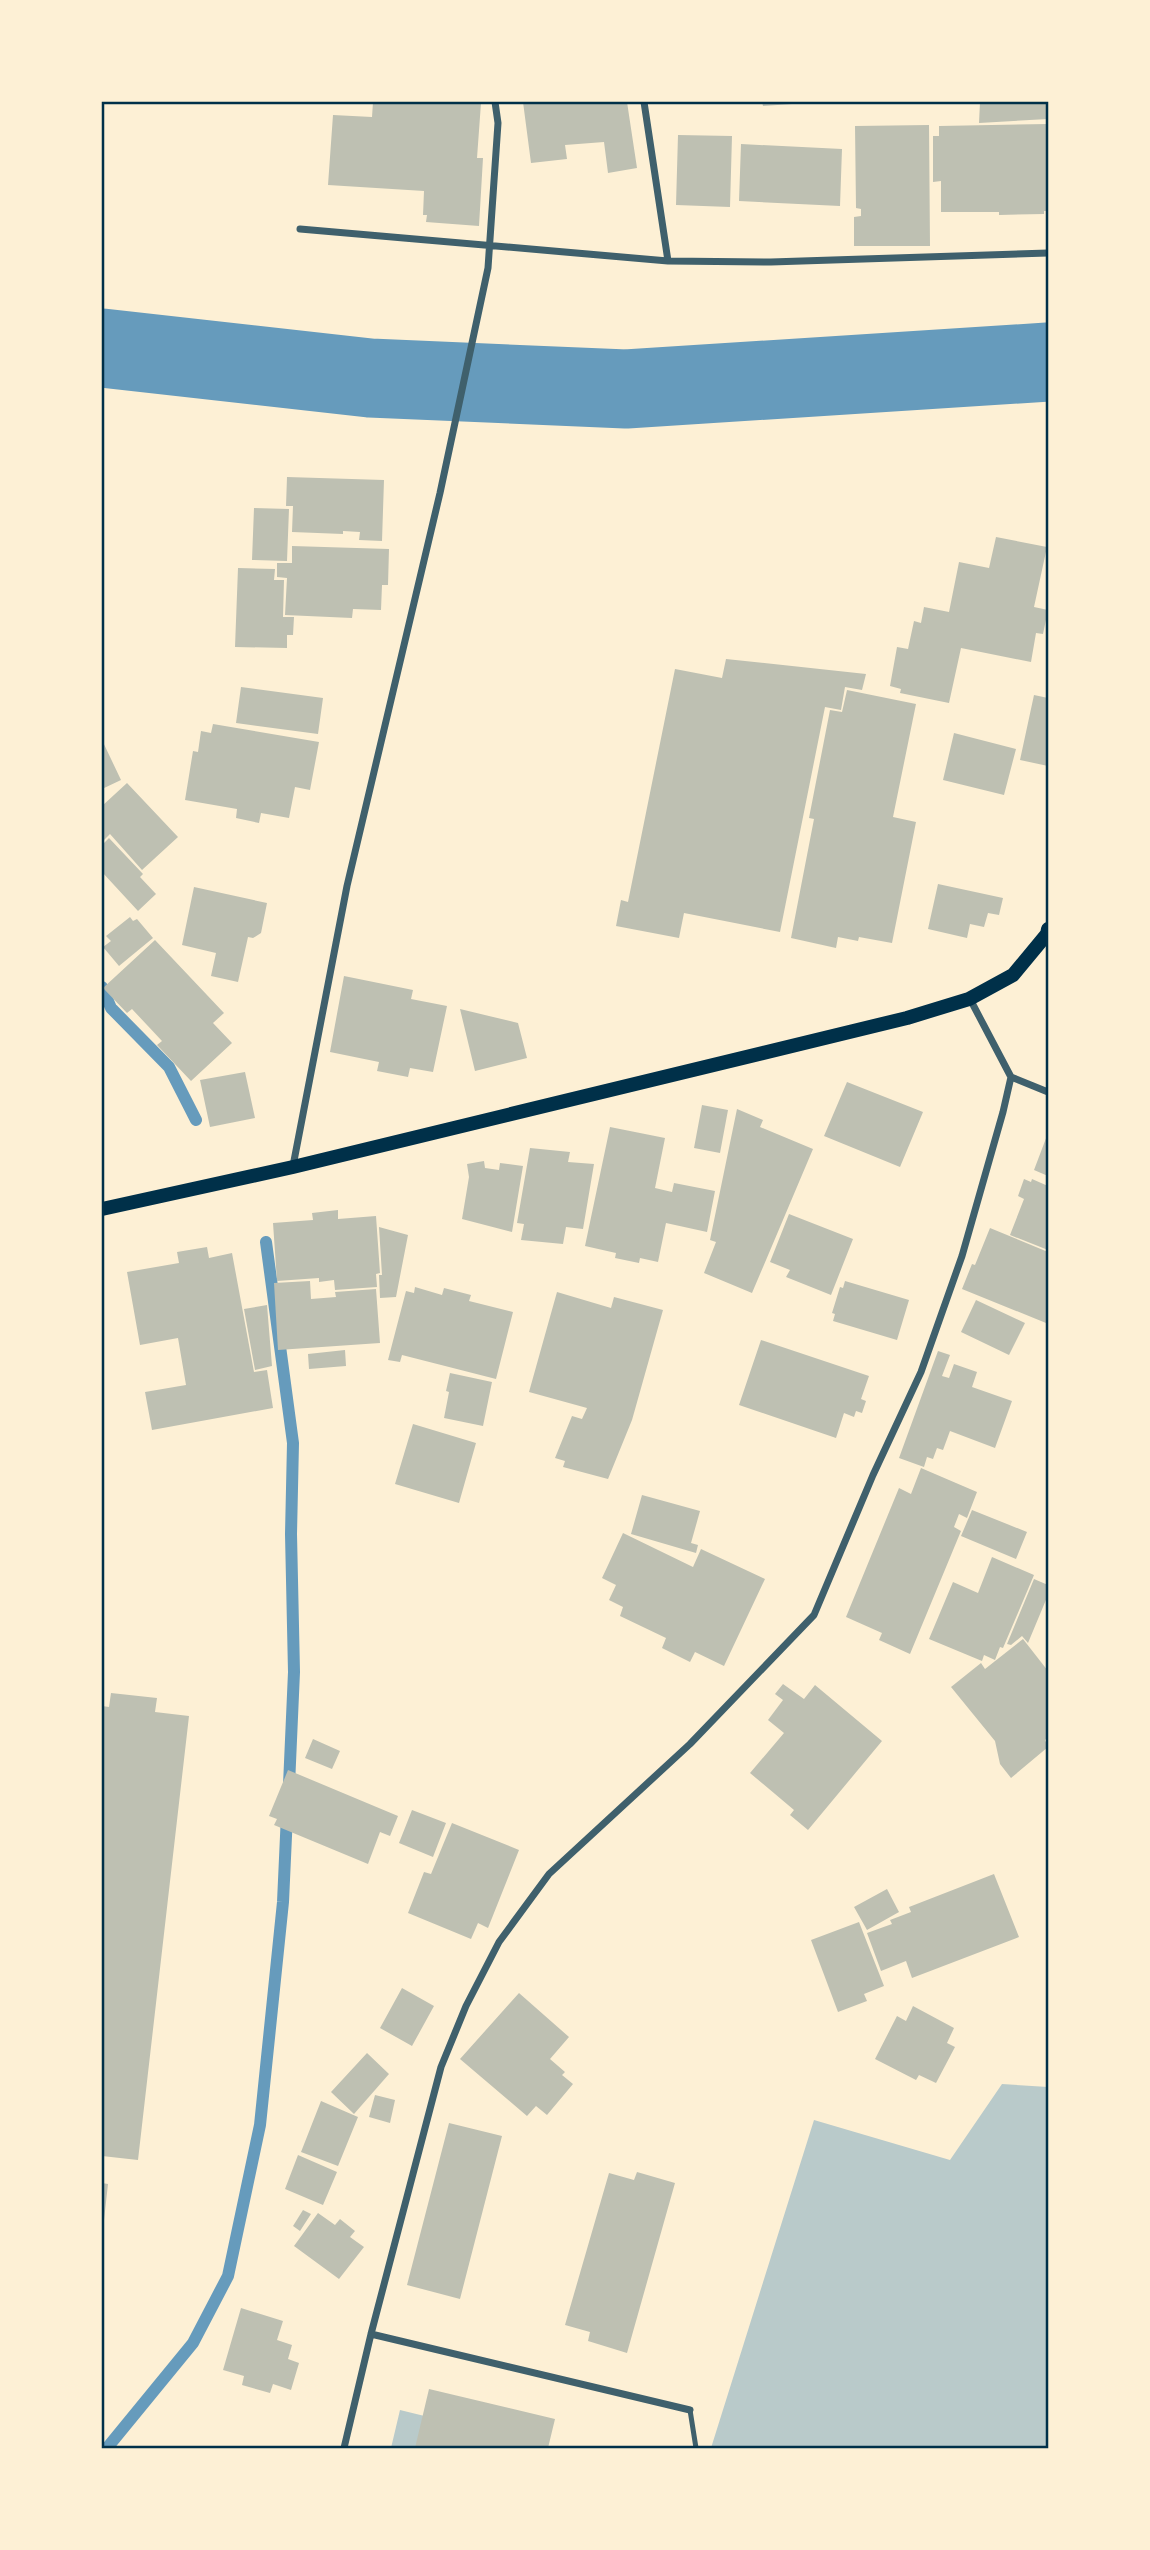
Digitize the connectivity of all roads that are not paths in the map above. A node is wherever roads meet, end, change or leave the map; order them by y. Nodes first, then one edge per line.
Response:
1 (495, 102) edge
2 (644, 102) edge
3 (300, 229) dead end
4 (491, 247) junction
5 (1048, 253) edge
6 (668, 261) junction
7 (1048, 929) edge
8 (969, 999) junction
9 (1011, 1077) junction
10 (1048, 1092) edge
11 (293, 1167) junction
12 (102, 1209) edge
13 (371, 2334) junction
14 (690, 2410) joint
15 (344, 2448) edge
16 (696, 2448) edge

1 - 4 street
2 - 6 street
3 - 4 street
4 - 6 street
4 - 11 street
5 - 6 street
7 - 8 main road
8 - 9 street
8 - 11 main road
9 - 10 street
9 - 13 street
11 - 12 main road
13 - 14 street
13 - 15 street
14 - 16 lane

